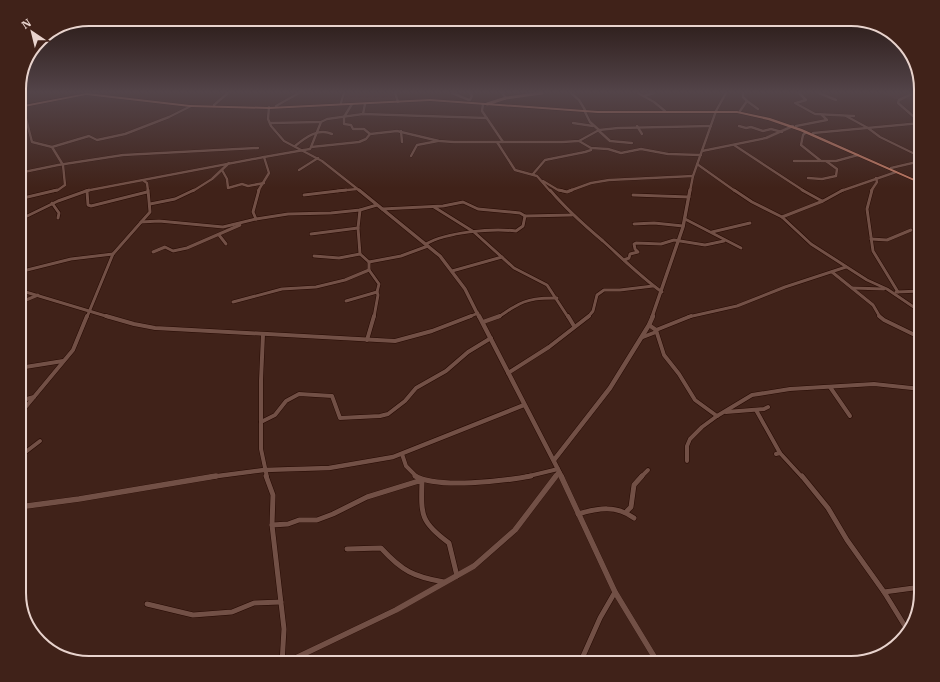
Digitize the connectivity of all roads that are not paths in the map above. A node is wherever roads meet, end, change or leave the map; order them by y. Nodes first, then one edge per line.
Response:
1 (26, 125) edge
2 (149, 125) edge
3 (272, 125) edge
4 (320, 125) edge
5 (350, 125) edge
6 (492, 125) edge
7 (585, 125) edge
8 (790, 125) edge
9 (790, 125) edge
10 (800, 125) edge
11 (862, 125) edge
12 (902, 125) edge
13 (593, 126) joint
14 (637, 126) junction
15 (711, 126) joint
16 (739, 126) dead end
17 (794, 126) junction
18 (868, 128) junction
19 (599, 130) junction
20 (401, 131) junction
21 (782, 132) junction
22 (806, 132) junction
23 (317, 133) junction
24 (813, 133) junction
25 (332, 134) dead end
26 (370, 134) junction
27 (642, 134) dead end
28 (439, 141) junction
29 (579, 141) junction
30 (402, 142) dead end
31 (496, 142) junction
32 (503, 142) junction
33 (632, 143) dead end
34 (734, 145) junction
35 (295, 146) junction
36 (52, 147) junction
37 (311, 147) junction
38 (258, 148) dead end
39 (591, 148) junction
40 (304, 150) junction
41 (702, 153) junction
42 (914, 154) edge
43 (858, 155) junction
44 (411, 156) dead end
45 (264, 157) junction
46 (318, 158) junction
47 (794, 161) dead end
48 (822, 161) junction
49 (826, 161) junction
50 (229, 163) junction
51 (914, 163) edge
52 (62, 164) junction
53 (697, 164) junction
54 (892, 168) junction
55 (222, 170) junction
56 (299, 170) dead end
57 (26, 172) edge
58 (896, 172) junction
59 (533, 174) junction
60 (693, 176) junction
61 (808, 178) dead end
62 (876, 178) junction
63 (914, 179) edge
64 (914, 179) edge
65 (540, 180) junction
66 (146, 182) junction
67 (264, 183) junction
68 (544, 185) junction
69 (548, 185) junction
70 (552, 187) junction
71 (357, 189) junction
72 (548, 189) junction
73 (87, 191) junction
74 (147, 192) junction
75 (304, 195) dead end
76 (633, 195) dead end
77 (26, 197) edge
78 (689, 197) junction
79 (822, 201) junction
80 (52, 203) junction
81 (150, 204) junction
82 (377, 205) junction
83 (434, 207) junction
84 (382, 209) junction
85 (360, 210) junction
86 (572, 215) junction
87 (26, 216) edge
88 (526, 216) junction
89 (782, 217) junction
90 (58, 218) dead end
91 (256, 218) junction
92 (685, 219) junction
93 (141, 222) junction
94 (244, 222) junction
95 (750, 223) dead end
96 (634, 224) dead end
97 (683, 226) junction
98 (358, 228) junction
99 (911, 230) dead end
100 (474, 232) junction
101 (711, 232) junction
102 (311, 234) dead end
103 (219, 235) junction
104 (871, 239) junction
105 (679, 241) junction
106 (724, 241) junction
107 (226, 244) dead end
108 (427, 245) junction
109 (741, 248) dead end
110 (153, 252) dead end
111 (113, 254) junction
112 (360, 254) junction
113 (314, 256) dead end
114 (502, 257) junction
115 (624, 260) junction
116 (369, 262) junction
117 (846, 267) junction
118 (26, 270) edge
119 (369, 270) junction
120 (452, 271) junction
121 (832, 272) junction
122 (653, 286) junction
123 (853, 288) junction
124 (887, 289) junction
125 (914, 291) edge
126 (26, 292) edge
127 (377, 292) junction
128 (662, 292) junction
129 (898, 292) junction
130 (38, 295) junction
131 (557, 298) junction
132 (26, 300) edge
133 (346, 301) dead end
134 (234, 302) dead end
135 (914, 307) edge
136 (88, 311) junction
137 (478, 313) junction
138 (483, 322) junction
139 (649, 325) junction
140 (574, 326) junction
141 (656, 331) junction
142 (263, 335) junction
143 (914, 335) edge
144 (643, 337) junction
145 (491, 338) junction
146 (367, 340) junction
147 (63, 361) junction
148 (26, 367) edge
149 (508, 373) junction
150 (830, 387) junction
151 (914, 388) edge
152 (34, 397) junction
153 (26, 399) edge
154 (524, 405) junction
155 (26, 407) edge
156 (768, 407) dead end
157 (756, 410) junction
158 (725, 412) junction
159 (718, 416) junction
160 (850, 416) dead end
161 (261, 422) junction
162 (40, 441) dead end
163 (26, 452) edge
164 (402, 454) junction
165 (554, 460) junction
166 (687, 461) dead end
167 (264, 470) junction
168 (648, 470) dead end
169 (559, 471) junction
170 (422, 480) junction
171 (26, 506) edge
172 (627, 511) junction
173 (578, 514) junction
174 (634, 518) dead end
175 (272, 525) junction
176 (347, 549) dead end
177 (457, 576) junction
178 (445, 582) junction
179 (914, 588) edge
180 (615, 592) junction
181 (884, 592) junction
182 (281, 602) junction
183 (147, 604) dead end
184 (905, 626) edge
185 (284, 656) edge
186 (299, 656) edge
187 (583, 656) edge
188 (654, 656) edge

1 - 36 street
2 - 36 street
3 - 35 street
4 - 23 street
5 - 26 street
6 - 32 street
7 - 13 street
8 - 17 main road
9 - 17 main road
10 - 17 street
11 - 18 street
12 - 18 street
13 - 19 street
14 - 15 street
14 - 19 street
14 - 27 street
15 - 41 street
16 - 21 street
17 - 21 street
17 - 22 main road
17 - 24 main road
18 - 24 street
18 - 42 street
19 - 29 street
19 - 33 street
20 - 26 street
20 - 28 street
20 - 30 street
21 - 34 street
22 - 43 main road
22 - 48 street
23 - 25 street
23 - 35 street
23 - 37 street
24 - 54 main road
26 - 37 street
28 - 31 street
28 - 44 street
29 - 32 street
29 - 39 street
31 - 32 street
31 - 59 street
34 - 41 street
34 - 79 street
35 - 40 street
36 - 52 street
37 - 40 street
38 - 52 street
39 - 41 street
39 - 59 street
40 - 45 street
40 - 46 street
41 - 53 street
43 - 49 street
43 - 58 main road
45 - 50 street
45 - 67 street
46 - 56 street
46 - 71 street
47 - 48 street
48 - 49 street
49 - 61 street
50 - 55 street
50 - 66 street
51 - 54 street
52 - 57 street
52 - 77 street
53 - 60 street
53 - 89 street
54 - 63 main road
55 - 67 street
55 - 81 street
58 - 62 street
58 - 64 main road
59 - 65 street
60 - 70 street
60 - 78 street
62 - 79 street
62 - 104 street
65 - 68 street
65 - 69 street
66 - 73 street
66 - 74 street
67 - 91 street
68 - 69 street
68 - 72 street
69 - 70 street
70 - 72 street
71 - 75 street
71 - 82 street
72 - 86 street
73 - 74 street
73 - 80 street
74 - 81 street
76 - 78 street
78 - 92 street
79 - 89 street
80 - 87 street
80 - 90 street
81 - 93 street
82 - 84 street
82 - 85 street
83 - 84 street
83 - 88 street
83 - 100 street
84 - 108 street
85 - 91 street
85 - 98 street
86 - 88 street
86 - 115 street
88 - 100 street
89 - 117 street
91 - 94 street
92 - 97 street
92 - 101 street
93 - 94 street
93 - 111 street
94 - 103 street
95 - 101 street
96 - 97 street
97 - 105 street
98 - 102 street
98 - 112 street
99 - 104 street
100 - 108 street
100 - 114 street
101 - 106 street
103 - 107 street
103 - 110 street
104 - 129 street
105 - 106 street
105 - 115 street
105 - 128 street
106 - 109 street
108 - 116 street
108 - 120 street
111 - 118 street
111 - 136 street
112 - 113 street
112 - 116 street
114 - 120 street
114 - 131 street
115 - 122 street
116 - 119 street
117 - 121 street
117 - 124 street
119 - 127 street
119 - 134 street
120 - 137 street
121 - 123 street
121 - 141 street
122 - 128 street
122 - 140 street
123 - 124 street
123 - 143 street
124 - 129 street
124 - 135 street
125 - 129 street
126 - 130 street
127 - 133 street
127 - 146 street
128 - 139 street
130 - 132 street
130 - 136 street
131 - 138 street
131 - 140 street
136 - 142 street
136 - 147 street
137 - 138 street
137 - 146 street
138 - 145 street
139 - 141 street
139 - 144 street
140 - 149 street
141 - 144 street
141 - 159 street
142 - 146 street
142 - 161 street
144 - 165 street
145 - 149 street
145 - 161 street
147 - 148 street
147 - 152 street
149 - 154 street
150 - 151 street
150 - 158 street
150 - 160 street
152 - 153 street
152 - 155 street
154 - 164 street
154 - 165 street
156 - 157 street
157 - 158 street
157 - 181 street
158 - 159 street
159 - 166 street
161 - 167 street
162 - 163 street
164 - 167 street
164 - 170 street
165 - 169 street
167 - 171 street
167 - 175 street
168 - 172 street
169 - 170 street
169 - 173 street
169 - 177 street
170 - 175 street
170 - 177 street
172 - 173 street
172 - 174 street
173 - 180 street
175 - 182 street
176 - 178 street
177 - 178 street
178 - 186 street
179 - 181 street
180 - 187 street
180 - 188 street
181 - 184 street
182 - 183 street
182 - 185 street

